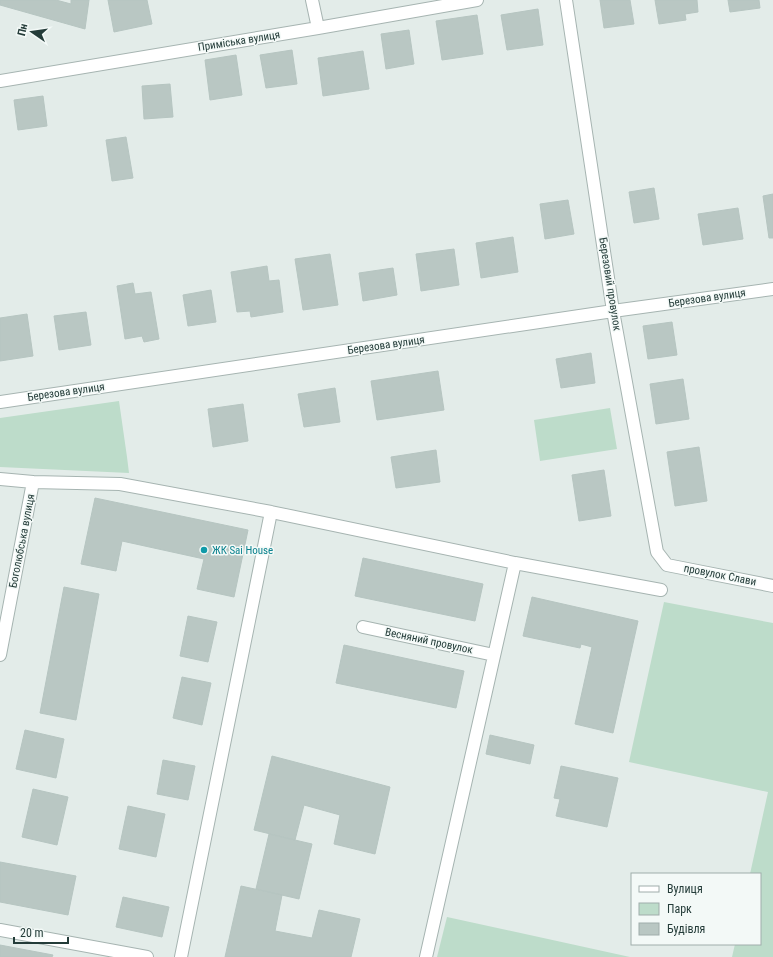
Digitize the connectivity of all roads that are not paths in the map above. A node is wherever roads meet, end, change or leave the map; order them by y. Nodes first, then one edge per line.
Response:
1 (312, 0) edge
2 (477, 0) edge
3 (566, 0) edge
4 (318, 28) junction
5 (0, 81) edge
6 (773, 289) edge
7 (613, 311) junction
8 (0, 402) edge
9 (0, 479) edge
10 (33, 482) junction
11 (271, 512) junction
12 (515, 562) junction
13 (667, 565) joint
14 (773, 586) edge
15 (661, 590) dead end
16 (363, 627) dead end
17 (494, 655) junction
18 (0, 656) edge
19 (0, 930) edge
20 (147, 957) edge
21 (181, 957) edge
22 (426, 957) edge

1 - 4 street
2 - 4 street, Приміська вулиця
3 - 7 street, Березовий провулок
4 - 5 street, Приміська вулиця
6 - 7 street, Березова вулиця
7 - 8 street, Березова вулиця
7 - 13 street, Березовий провулок
9 - 10 street, Боголюбська вулиця
10 - 11 street
10 - 18 street, Боголюбська вулиця
11 - 12 street
11 - 21 street
12 - 15 street
12 - 17 street
13 - 14 street, провулок Слави
16 - 17 street, Весняний провулок
17 - 22 street
19 - 20 street

